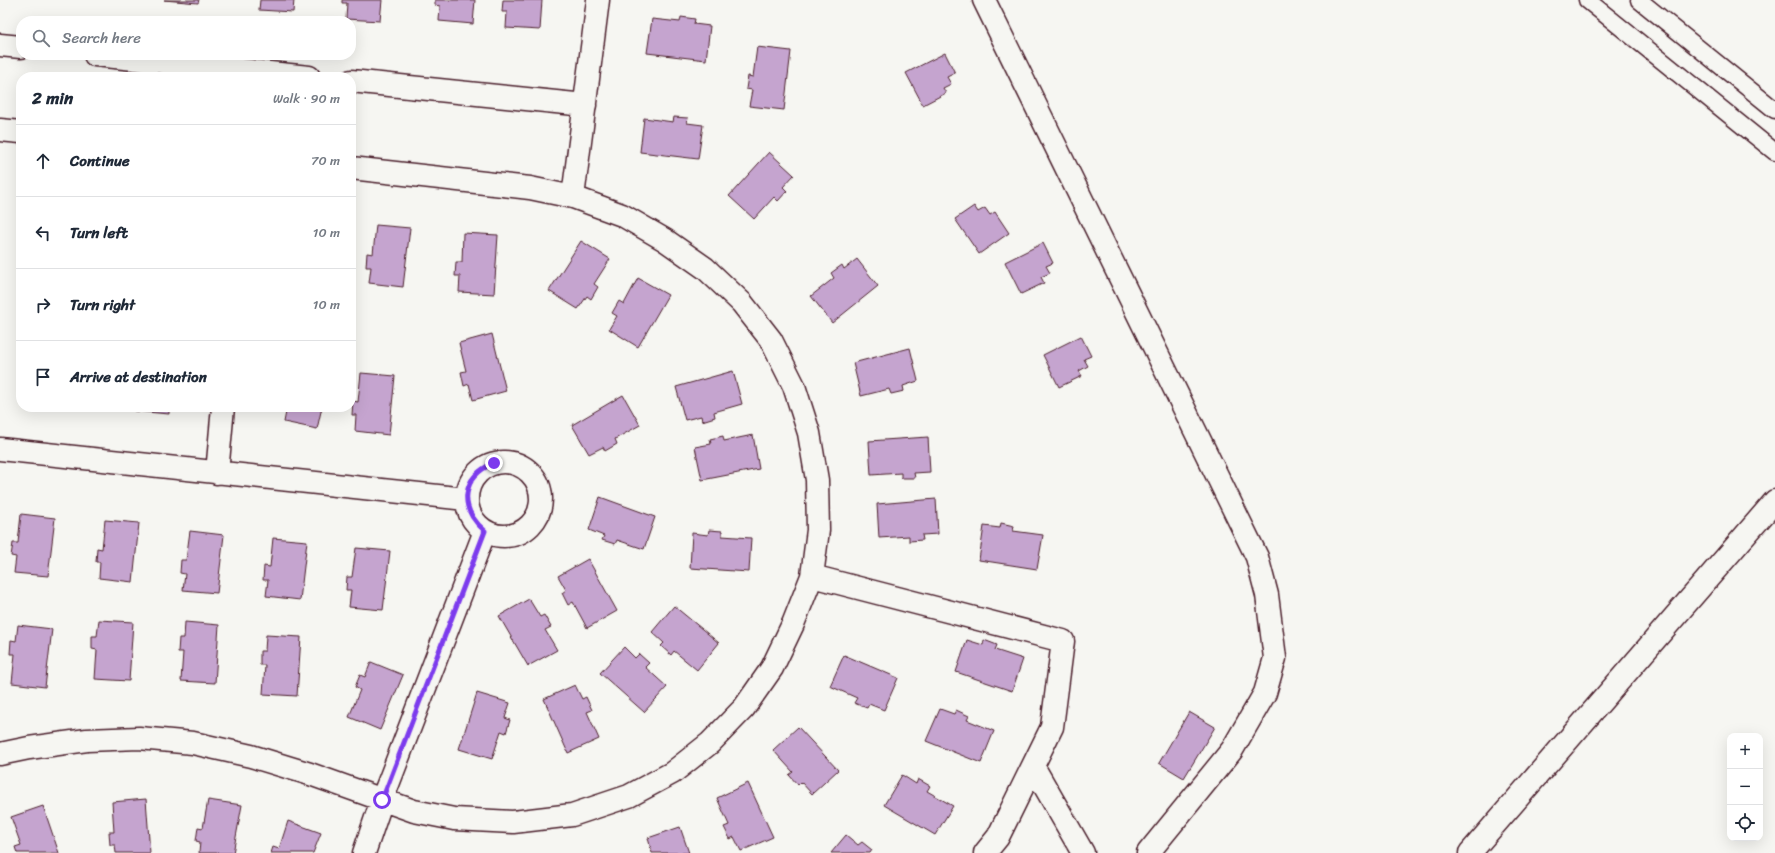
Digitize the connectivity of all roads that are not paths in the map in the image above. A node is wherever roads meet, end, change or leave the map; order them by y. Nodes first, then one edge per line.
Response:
1 (598, 0) edge
2 (984, 0) edge
3 (1587, 0) edge
4 (1639, 0) edge
5 (0, 45) edge
6 (16, 47) edge
7 (144, 60) edge
8 (260, 72) edge
9 (356, 82) edge
10 (585, 105) junction
11 (1775, 110) edge
12 (0, 130) edge
13 (16, 132) edge
14 (1775, 152) edge
15 (356, 169) edge
16 (573, 196) junction
17 (223, 412) edge
18 (0, 449) edge
19 (218, 473) junction
20 (466, 499) junction
21 (1775, 502) edge
22 (485, 531) junction
23 (812, 576) junction
24 (0, 754) edge
25 (1033, 766) junction
26 (382, 800) junction
27 (364, 853) edge
28 (986, 853) edge
29 (1083, 853) edge
30 (1148, 853) edge
31 (1470, 853) edge

1 - 10 street
2 - 30 street
3 - 14 lane
4 - 11 lane
5 - 6 street
7 - 8 street
9 - 10 street
10 - 16 street
12 - 13 street
15 - 16 street
16 - 23 street
17 - 19 street
18 - 19 street
19 - 20 street
20 - 22 street
20 - 22 street
21 - 31 street
22 - 26 street
23 - 25 street
23 - 26 street
24 - 26 street
25 - 28 street
25 - 29 street
26 - 27 street

